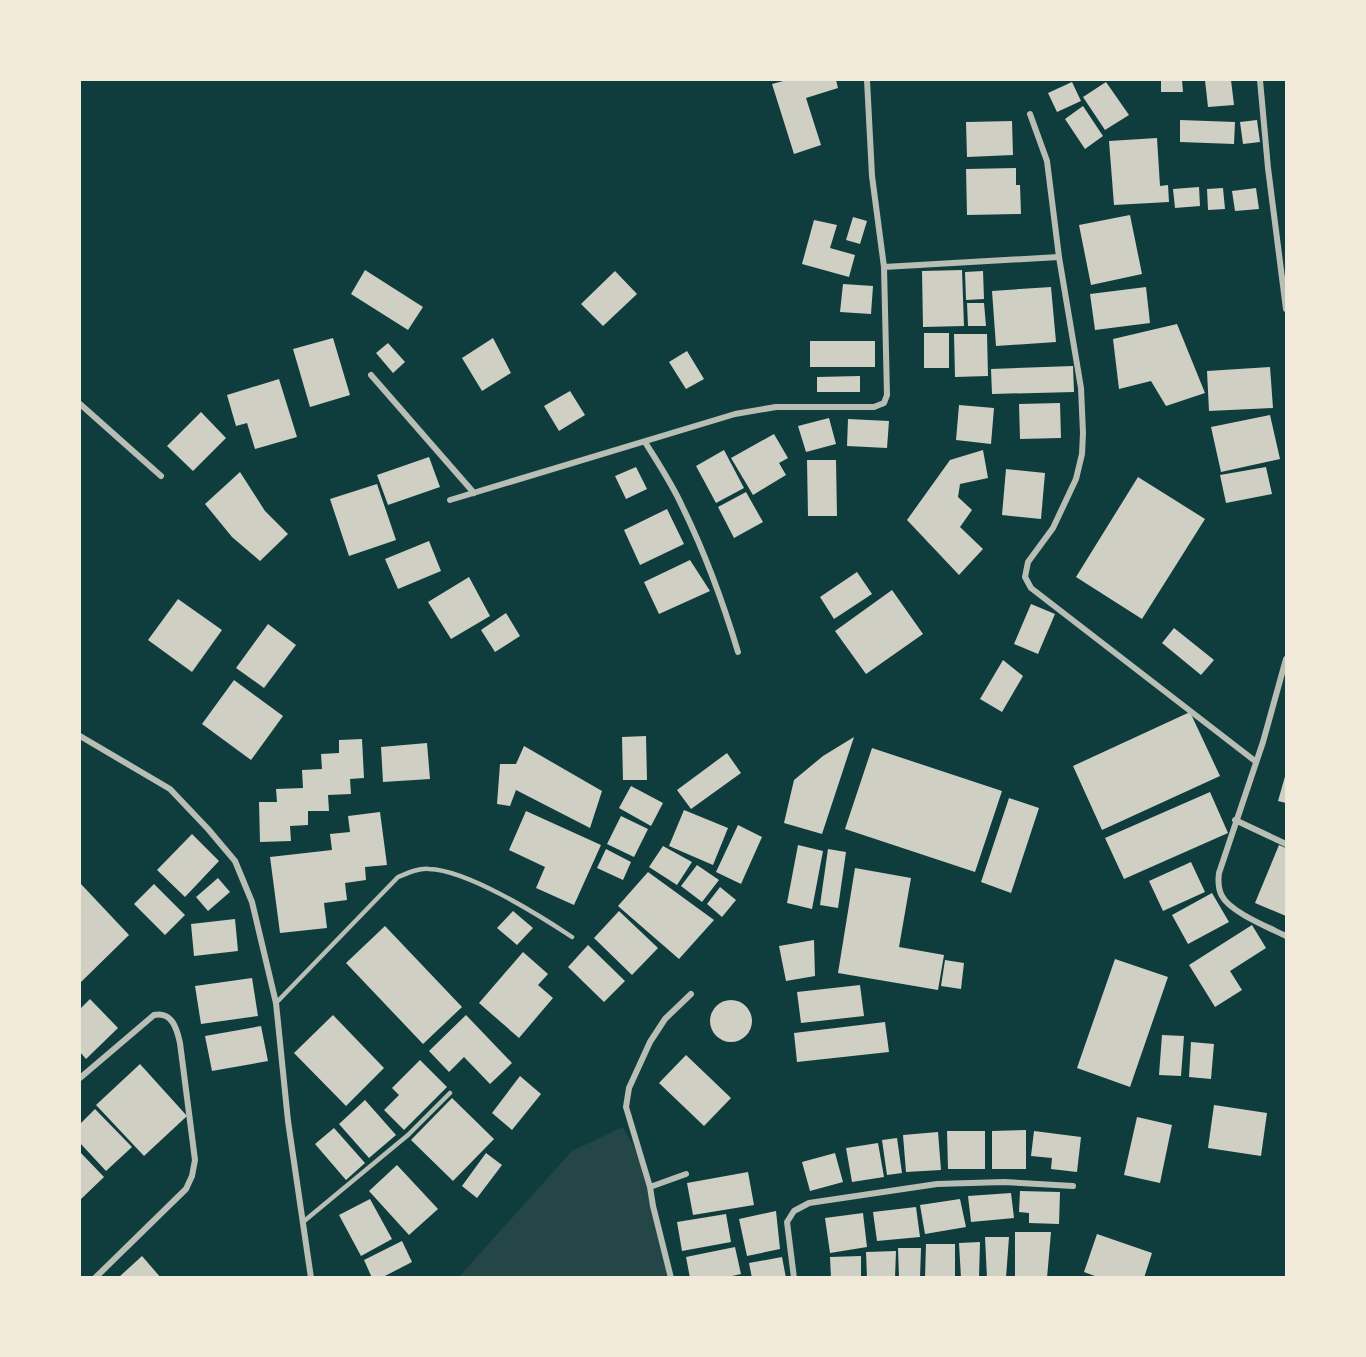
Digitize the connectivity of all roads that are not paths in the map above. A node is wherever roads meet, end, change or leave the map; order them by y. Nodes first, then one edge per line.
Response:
1 (867, 80) edge
2 (1260, 80) edge
3 (1030, 114) dead end
4 (1059, 257) junction
5 (884, 267) junction
6 (1287, 309) edge
7 (370, 375) dead end
8 (80, 404) edge
9 (645, 442) junction
10 (161, 476) dead end
11 (474, 493) junction
12 (450, 500) dead end
13 (738, 652) dead end
14 (1287, 659) edge
15 (80, 736) edge
16 (1255, 761) junction
17 (1235, 820) junction
18 (1287, 844) edge
19 (1287, 936) edge
20 (572, 937) dead end
21 (691, 994) dead end
22 (276, 1003) junction
23 (80, 1078) edge
24 (450, 1093) dead end
25 (686, 1173) dead end
26 (650, 1186) junction
27 (1073, 1186) dead end
28 (303, 1222) junction
29 (95, 1278) edge
30 (311, 1278) edge
31 (671, 1278) edge
32 (794, 1278) edge

1 - 5 street
2 - 6 street
3 - 4 street
4 - 5 street
4 - 16 street
5 - 9 street
7 - 11 street
8 - 10 street
9 - 11 street
9 - 13 street
11 - 12 street
14 - 16 street
15 - 22 street
16 - 17 street
17 - 18 street
17 - 19 street
20 - 22 lane
21 - 26 street
22 - 28 street
23 - 29 street
24 - 28 lane
25 - 26 street
26 - 31 street
27 - 32 street
28 - 30 street

